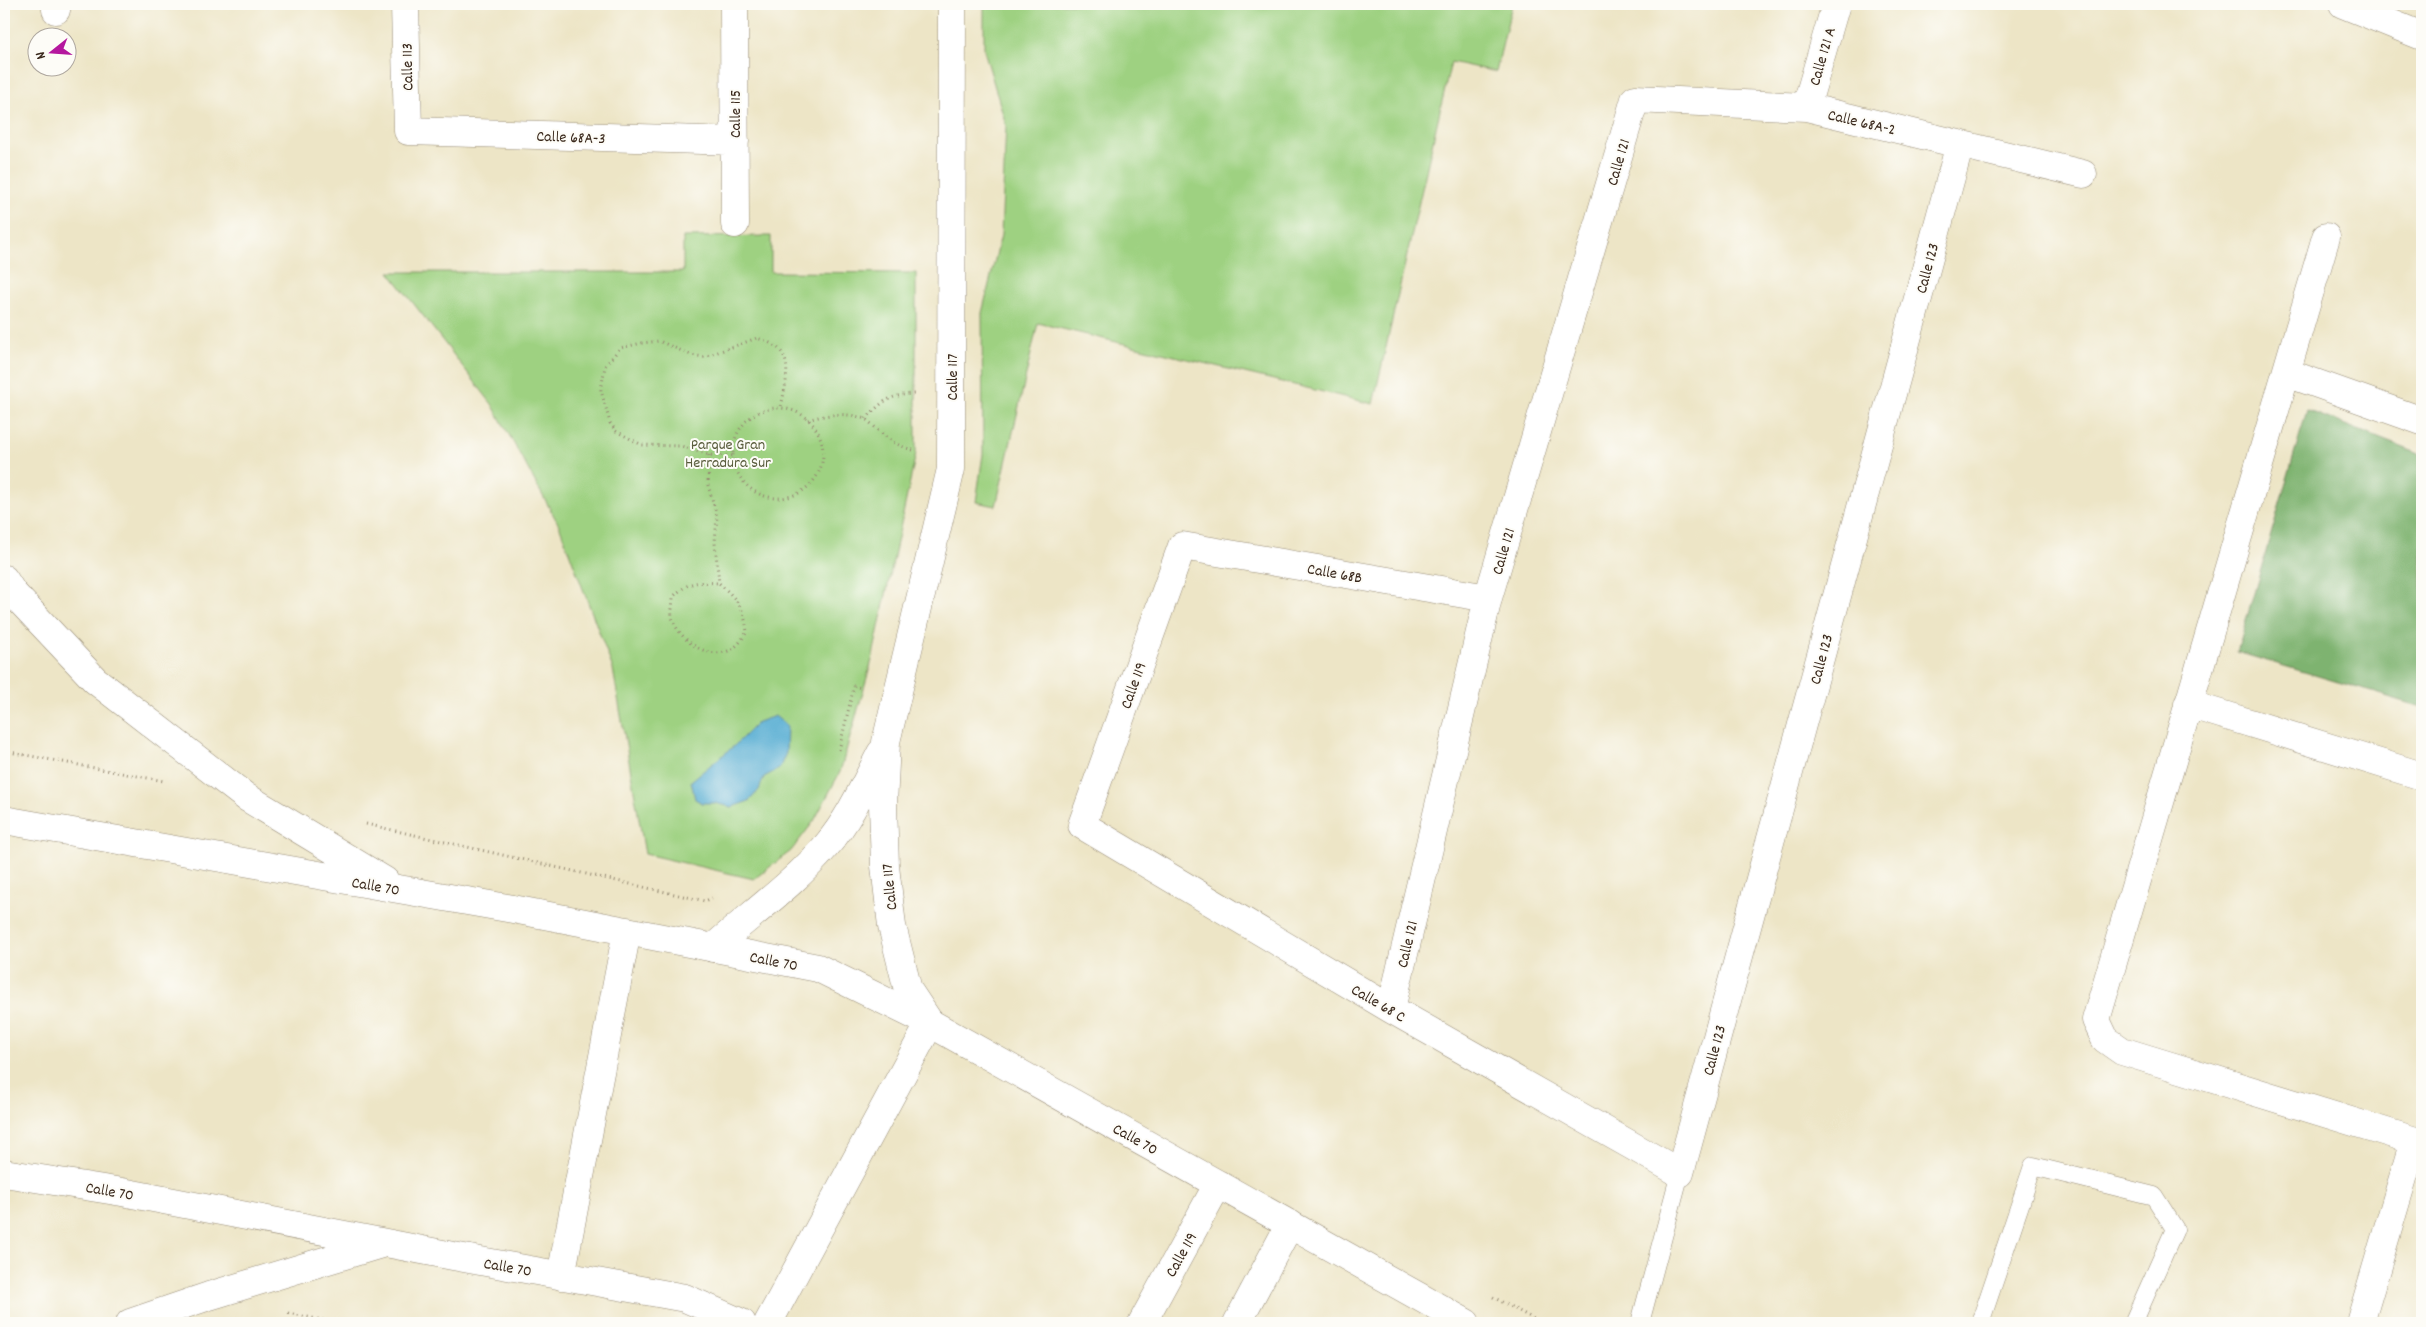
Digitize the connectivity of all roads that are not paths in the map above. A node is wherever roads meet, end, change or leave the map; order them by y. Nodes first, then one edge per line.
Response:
1 (405, 4) edge
2 (734, 4) edge
3 (952, 4) edge
4 (1836, 4) edge
5 (2343, 4) edge
6 (2422, 36) edge
7 (1635, 99) joint
8 (1806, 108) junction
9 (408, 131) joint
10 (735, 141) junction
11 (1960, 144) junction
12 (2083, 174) dead end
13 (735, 224) dead end
14 (2326, 238) dead end
15 (2287, 373) junction
16 (2422, 421) edge
17 (1182, 546) joint
18 (4, 579) edge
19 (1488, 598) junction
20 (2188, 704) junction
21 (886, 742) junction
22 (2422, 776) edge
23 (4, 820) edge
24 (1082, 825) joint
25 (399, 889) junction
26 (627, 931) junction
27 (713, 948) junction
28 (1391, 1009) junction
29 (930, 1023) junction
30 (2418, 1142) edge
31 (4, 1173) edge
32 (1680, 1174) junction
33 (1218, 1184) junction
34 (1290, 1224) junction
35 (385, 1243) junction
36 (561, 1276) junction
37 (130, 1323) edge
38 (742, 1323) edge
39 (768, 1323) edge
40 (1142, 1323) edge
41 (1237, 1323) edge
42 (1466, 1323) edge
43 (1640, 1323) edge
44 (1980, 1323) edge
45 (2133, 1323) edge
46 (2360, 1323) edge

1 - 9 street, Calle 113
2 - 10 street, Calle 115
3 - 21 street, Calle 117
4 - 8 street, Calle 121 A
5 - 6 street
7 - 8 street, Calle 68A-2
7 - 19 street, Calle 121
8 - 11 street, Calle 68A-2
9 - 10 street, Calle 68A-3
10 - 13 street, Calle 115
11 - 12 street, Calle 68A-2
11 - 32 street, Calle 123
14 - 15 street
15 - 16 street
15 - 20 street
17 - 19 street, Calle 68B
17 - 24 street, Calle 119
18 - 25 street
19 - 28 street, Calle 121
20 - 22 street
20 - 30 street
21 - 27 street, Calle 117
21 - 29 street, Calle 117
23 - 25 street, Calle 70
24 - 28 street, Calle 68 C
25 - 26 street, Calle 70
26 - 27 street, Calle 70
26 - 36 street
27 - 29 street, Calle 70
28 - 32 street, Calle 68 C
29 - 33 street, Calle 70
29 - 39 street
30 - 46 street
31 - 35 street, Calle 70
32 - 43 lane
33 - 34 street, Calle 70
33 - 40 street, Calle 119
34 - 41 street
34 - 42 street, Calle 70
35 - 36 street, Calle 70
35 - 37 street
36 - 38 street, Calle 70
44 - 45 lane

